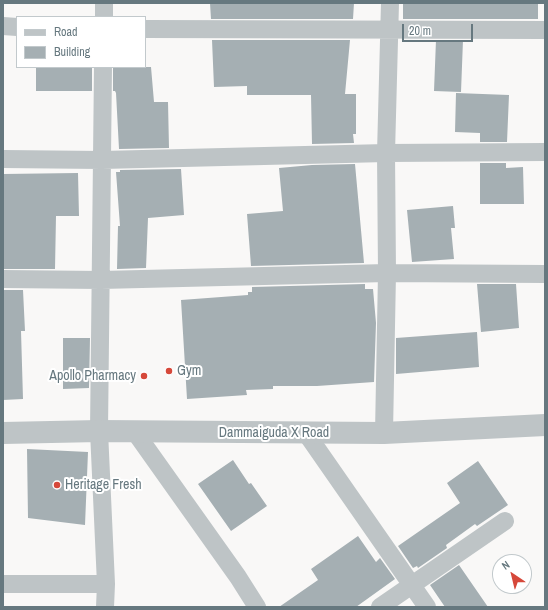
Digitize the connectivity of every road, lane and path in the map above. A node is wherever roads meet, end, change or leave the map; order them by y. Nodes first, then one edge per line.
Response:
1 (104, 3) edge
2 (390, 3) edge
3 (104, 16) edge
4 (3, 26) edge
5 (16, 27) edge
6 (146, 29) edge
7 (390, 30) junction
8 (545, 30) edge
9 (103, 68) edge
10 (545, 152) edge
11 (386, 153) junction
12 (3, 159) edge
13 (102, 160) junction
14 (387, 273) junction
15 (545, 274) edge
16 (3, 279) edge
17 (101, 280) junction
18 (545, 425) edge
19 (99, 431) junction
20 (135, 432) junction
21 (3, 433) edge
22 (306, 433) junction
23 (384, 433) junction
24 (505, 521) dead end
25 (3, 584) edge
26 (106, 584) junction
27 (412, 585) junction
28 (105, 607) edge
29 (257, 607) edge
30 (380, 607) edge
31 (427, 607) edge

1 - 3 street
2 - 7 street
4 - 5 street
6 - 7 street
7 - 8 street
7 - 11 street
9 - 13 street
10 - 11 street
11 - 13 street
11 - 14 street
12 - 13 street
13 - 17 street
14 - 15 street
14 - 17 street
14 - 23 street
16 - 17 street
17 - 19 street
18 - 23 street, Dammaiguda X Road
19 - 20 street, Dammaiguda X Road
19 - 21 street, Dammaiguda X Road
19 - 26 street
20 - 22 street, Dammaiguda X Road
20 - 29 street
22 - 23 street, Dammaiguda X Road
22 - 27 street
24 - 27 street
25 - 26 street
26 - 28 street
27 - 30 street
27 - 31 street

